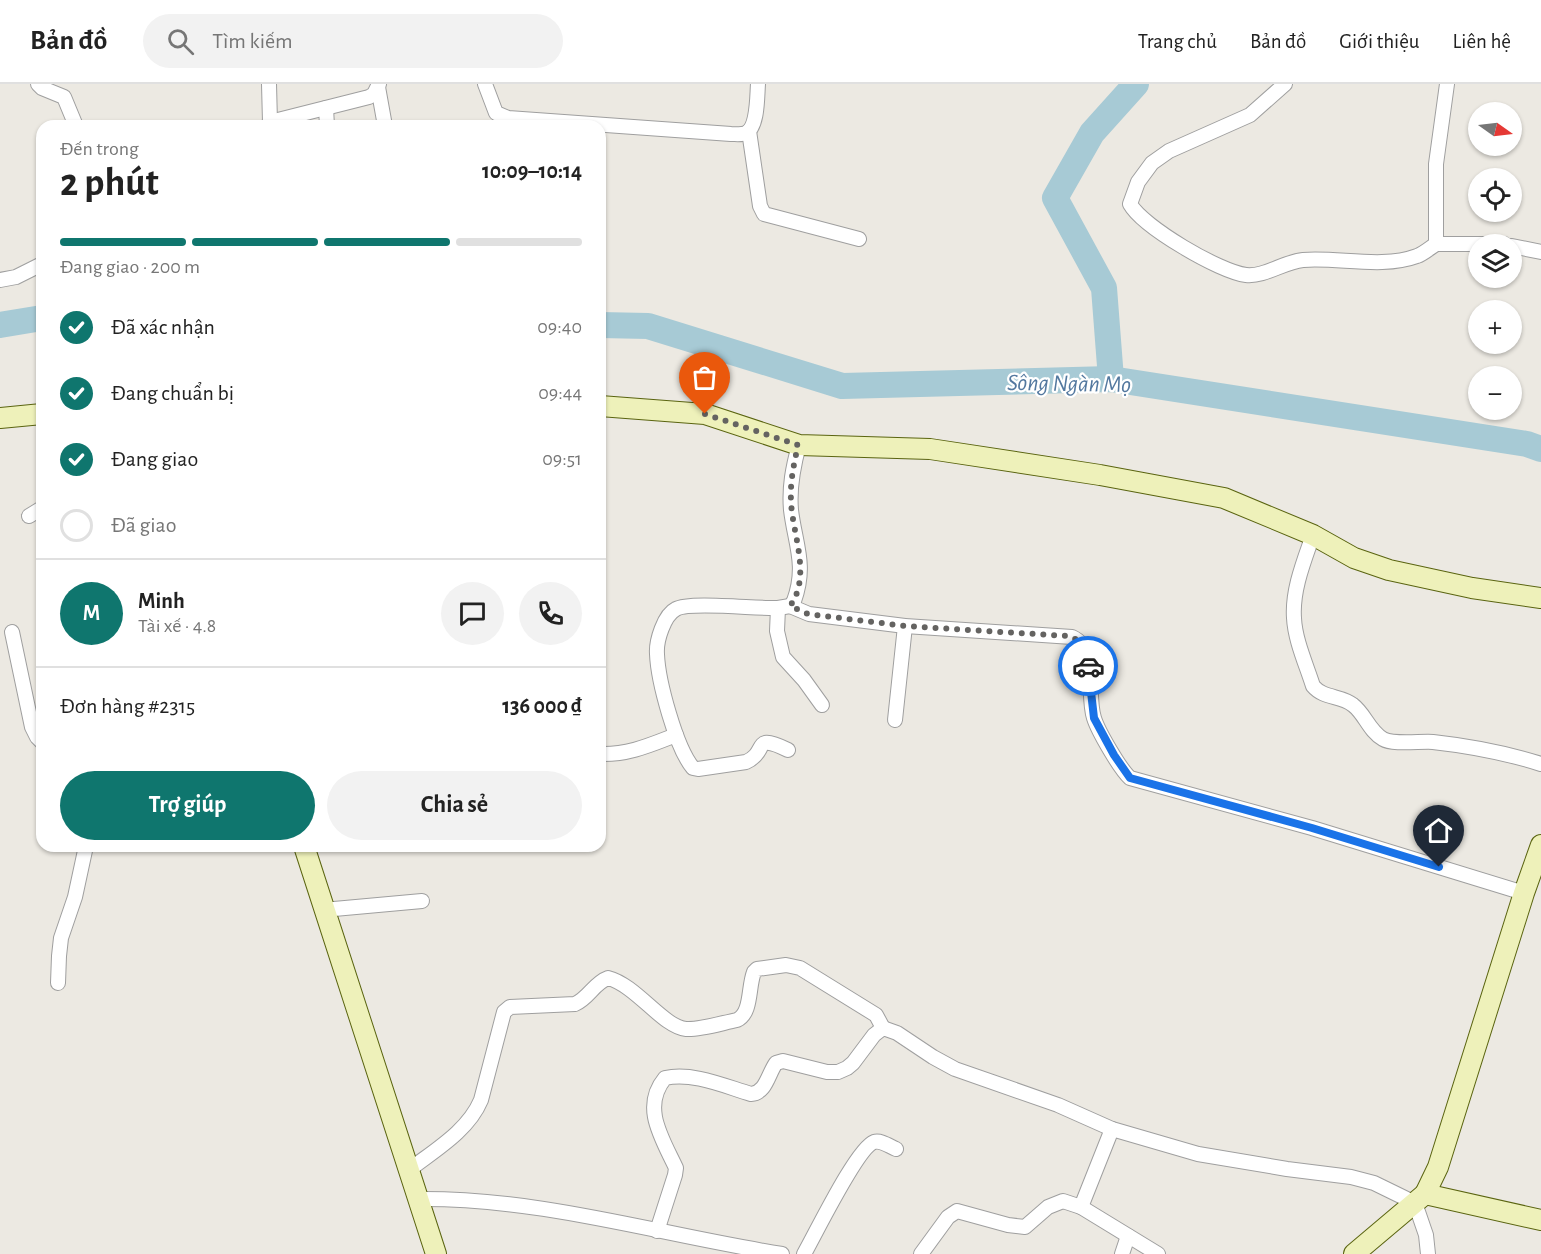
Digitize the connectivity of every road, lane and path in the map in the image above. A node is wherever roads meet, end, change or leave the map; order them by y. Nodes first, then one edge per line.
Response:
1 (38, 84) edge
2 (269, 84) edge
3 (485, 84) edge
4 (758, 84) edge
5 (1285, 84) edge
6 (1447, 84) edge
7 (379, 86) edge
8 (326, 108) junction
9 (496, 119) edge
10 (74, 120) edge
11 (269, 120) edge
12 (283, 120) edge
13 (327, 120) edge
14 (384, 120) edge
15 (534, 120) edge
16 (606, 125) edge
17 (749, 131) junction
18 (859, 239) dead end
19 (1436, 244) junction
20 (1468, 244) edge
21 (1522, 248) edge
22 (1541, 252) edge
23 (36, 267) edge
24 (0, 280) edge
25 (606, 406) edge
26 (36, 415) edge
27 (0, 418) edge
28 (798, 445) junction
29 (36, 512) edge
30 (29, 516) dead end
31 (1312, 535) junction
32 (1541, 598) edge
33 (784, 607) junction
34 (905, 626) junction
35 (12, 632) dead end
36 (822, 705) dead end
37 (895, 720) dead end
38 (36, 735) edge
39 (676, 735) junction
40 (788, 750) dead end
41 (606, 754) edge
42 (1541, 764) edge
43 (1541, 845) edge
44 (85, 852) edge
45 (306, 852) edge
46 (1524, 893) junction
47 (422, 901) dead end
48 (323, 910) junction
49 (58, 982) dead end
50 (884, 1029) junction
51 (1112, 1129) junction
52 (896, 1149) dead end
53 (409, 1170) junction
54 (419, 1199) junction
55 (1420, 1199) junction
56 (1081, 1207) junction
57 (1541, 1220) edge
58 (657, 1231) junction
59 (1128, 1236) junction
60 (436, 1254) edge
61 (782, 1254) edge
62 (804, 1254) edge
63 (921, 1254) edge
64 (1122, 1254) edge
65 (1158, 1254) edge
66 (1354, 1254) edge
67 (1428, 1254) edge

1 - 10 street
2 - 11 street
3 - 9 street
4 - 17 street
5 - 19 street
6 - 19 street
7 - 8 street
7 - 14 street
8 - 12 street
8 - 13 street
9 - 15 street
16 - 17 street
17 - 18 street
19 - 20 street
21 - 22 street
23 - 24 street
25 - 28 street
26 - 27 street
28 - 31 street
28 - 33 street
29 - 30 street
31 - 32 street
31 - 42 street
33 - 34 street
33 - 36 street
33 - 39 street
34 - 37 street
34 - 46 street
35 - 38 street
39 - 40 street
39 - 41 street
43 - 46 street
44 - 49 street
45 - 48 street
46 - 55 street
47 - 48 street
48 - 53 street
50 - 51 street
50 - 53 street
50 - 58 street
51 - 55 street
51 - 56 street
52 - 62 street
53 - 54 street
54 - 58 street
54 - 60 street
55 - 57 street
55 - 66 street
55 - 67 street
56 - 59 street
56 - 63 street
58 - 61 street
59 - 64 street
59 - 65 street

